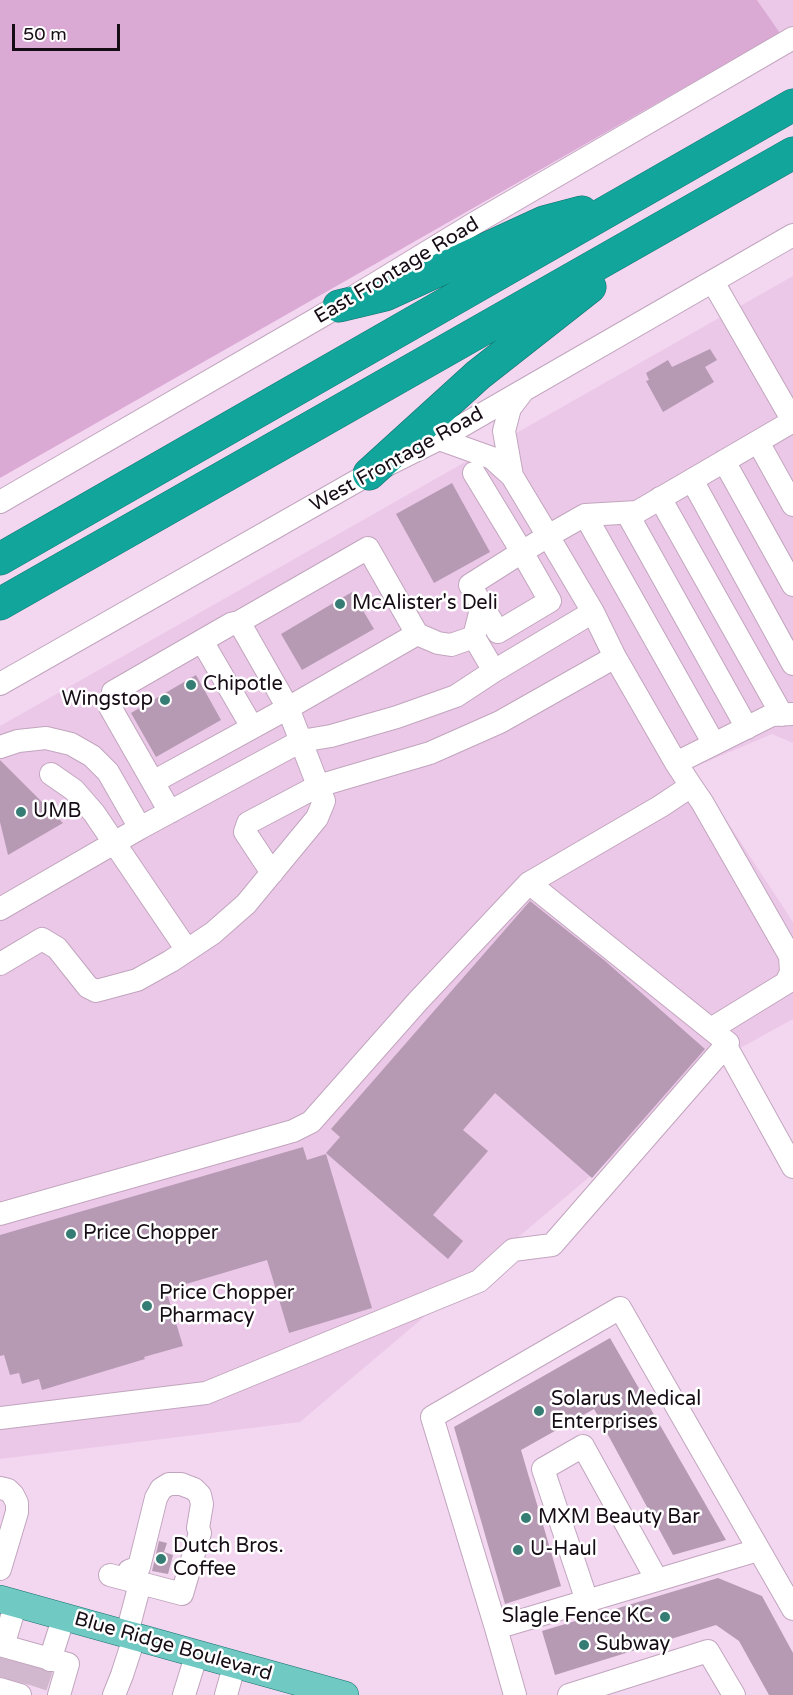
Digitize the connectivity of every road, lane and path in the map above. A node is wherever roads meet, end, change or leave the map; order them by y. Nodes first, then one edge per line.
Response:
1 (793, 38) edge
2 (793, 105) edge
3 (793, 153) edge
4 (621, 203) junction
5 (662, 228) junction
6 (793, 235) edge
7 (713, 282) junction
8 (339, 306) junction
9 (525, 388) junction
10 (793, 421) edge
11 (439, 439) junction
12 (758, 442) junction
13 (724, 461) junction
14 (474, 472) dead end
15 (369, 474) junction
16 (512, 476) junction
17 (692, 480) junction
18 (660, 498) junction
19 (0, 502) edge
20 (793, 505) edge
21 (627, 513) junction
22 (585, 515) junction
23 (548, 536) junction
24 (522, 552) junction
25 (0, 560) edge
26 (793, 585) edge
27 (0, 604) edge
28 (482, 605) junction
29 (593, 612) junction
30 (239, 622) junction
31 (417, 634) junction
32 (474, 637) junction
33 (202, 641) junction
34 (615, 657) junction
35 (793, 664) edge
36 (494, 671) junction
37 (0, 684) edge
38 (288, 708) junction
39 (788, 715) edge
40 (252, 727) junction
41 (747, 728) junction
42 (302, 741) junction
43 (714, 744) junction
44 (0, 747) edge
45 (676, 763) junction
46 (51, 774) dead end
47 (153, 782) junction
48 (318, 786) junction
49 (691, 786) junction
50 (170, 812) junction
51 (140, 828) junction
52 (114, 844) junction
53 (272, 873) junction
54 (528, 883) junction
55 (0, 909) edge
56 (187, 951) junction
57 (0, 964) edge
58 (711, 1029) junction
59 (726, 1046) junction
60 (793, 1167) edge
61 (0, 1214) edge
62 (0, 1418) edge
63 (0, 1488) edge
64 (758, 1550) junction
65 (2, 1559) edge
66 (127, 1578) junction
67 (657, 1580) junction
68 (8, 1601) edge
69 (587, 1601) junction
70 (793, 1610) edge
71 (64, 1616) junction
72 (496, 1628) junction
73 (131, 1634) junction
74 (197, 1653) junction
75 (235, 1663) junction
76 (19, 1670) edge
77 (291, 1688) edge
78 (122, 1693) edge
79 (519, 1694) edge
80 (59, 1695) edge
81 (184, 1695) edge
82 (226, 1695) edge
83 (345, 1695) edge
84 (569, 1695) edge
85 (734, 1695) edge

1 - 8 street, East Frontage Road
2 - 4 highway
3 - 5 highway
4 - 8 highway
4 - 25 highway
5 - 15 highway
5 - 27 highway
6 - 7 street, West Frontage Road
7 - 9 street, West Frontage Road
7 - 10 street
8 - 19 street, East Frontage Road
9 - 11 street, West Frontage Road
9 - 16 street
10 - 12 street
11 - 15 street, West Frontage Road
11 - 16 street
12 - 13 street
12 - 20 street
13 - 17 street
13 - 26 street
14 - 24 street
15 - 37 street, West Frontage Road
16 - 23 street
17 - 18 street
17 - 35 street
18 - 21 street
18 - 39 street
21 - 22 street
21 - 41 street
22 - 23 street
22 - 43 street
23 - 24 street
23 - 29 street
24 - 28 street
24 - 28 street
28 - 32 street
29 - 34 street
29 - 36 street
30 - 31 street
30 - 33 street
30 - 38 street
31 - 32 street
31 - 38 street
32 - 36 street
33 - 40 street
33 - 47 street
34 - 45 street
34 - 48 street
36 - 42 street
38 - 40 street
38 - 42 street
39 - 41 street
40 - 47 street
41 - 43 street
42 - 48 street
42 - 50 street
43 - 45 street
44 - 51 street
45 - 49 street
46 - 52 street
47 - 50 street
48 - 53 street
48 - 53 street
49 - 54 street
49 - 58 street
50 - 51 street
51 - 52 street
52 - 55 street
52 - 56 street
53 - 56 street
54 - 58 street
54 - 61 street
56 - 57 street
58 - 59 street
59 - 60 street
59 - 62 street
63 - 65 street
64 - 67 street
64 - 70 street
64 - 72 street
66 - 66 street
66 - 73 street
67 - 69 street
67 - 69 street
68 - 71 main road, Blue Ridge Boulevard
68 - 76 street
69 - 72 street
71 - 73 main road, Blue Ridge Boulevard
71 - 76 street
72 - 79 street
73 - 74 main road, Blue Ridge Boulevard
73 - 78 street
74 - 75 main road, Blue Ridge Boulevard
74 - 81 street
75 - 77 main road, Blue Ridge Boulevard
75 - 82 street
76 - 80 street
77 - 83 main road, Blue Ridge Boulevard
84 - 85 street

